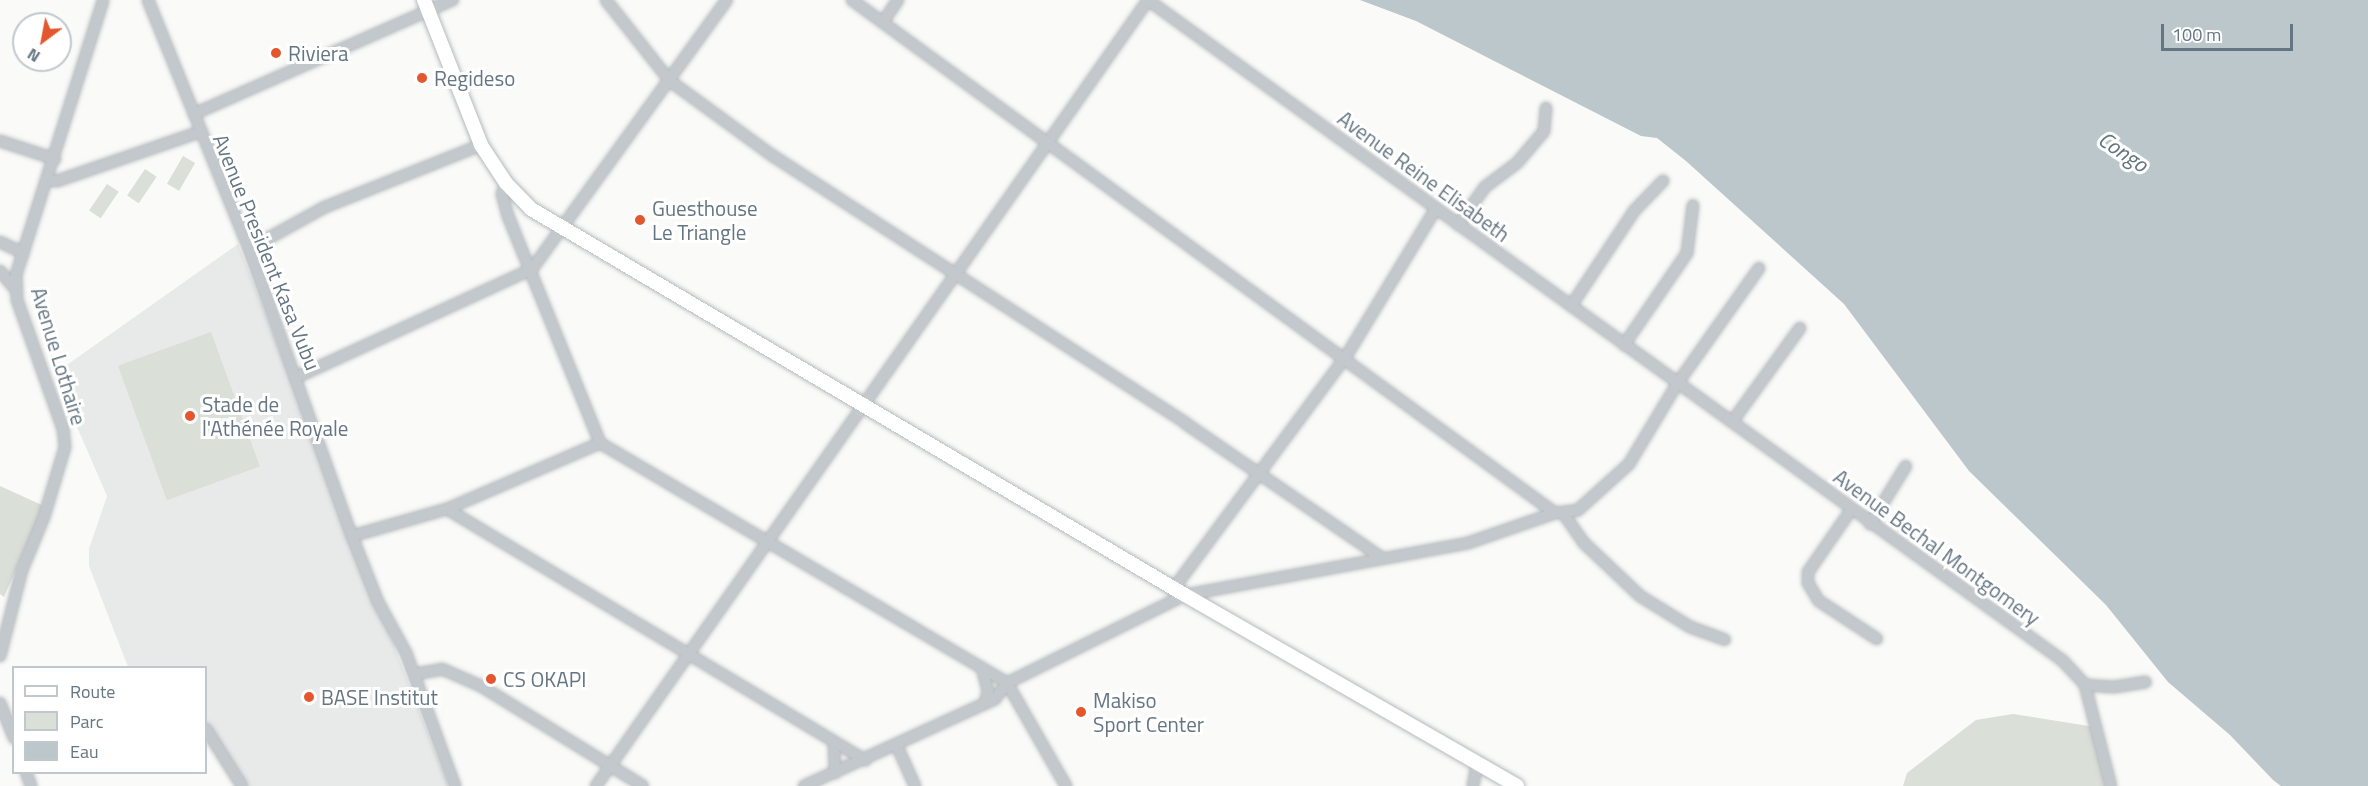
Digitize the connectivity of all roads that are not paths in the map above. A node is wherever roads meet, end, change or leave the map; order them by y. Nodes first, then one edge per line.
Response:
1 (103, 0) edge
2 (148, 0) edge
3 (453, 0) edge
4 (606, 0) edge
5 (727, 0) edge
6 (852, 0) edge
7 (898, 0) edge
8 (1148, 0) edge
9 (426, 5) edge
10 (883, 22) junction
11 (670, 81) junction
12 (1546, 108) dead end
13 (194, 114) junction
14 (199, 132) junction
15 (0, 141) edge
16 (1047, 142) junction
17 (481, 145) junction
18 (55, 159) junction
19 (48, 180) junction
20 (1663, 181) dead end
21 (506, 183) junction
22 (1693, 205) dead end
23 (1435, 210) junction
24 (1458, 225) junction
25 (560, 228) junction
26 (0, 242) edge
27 (249, 249) junction
28 (24, 253) junction
29 (1759, 268) dead end
30 (532, 269) junction
31 (0, 271) edge
32 (957, 276) junction
33 (15, 289) junction
34 (1571, 306) junction
35 (1800, 328) dead end
36 (1624, 345) junction
37 (1345, 358) junction
38 (297, 377) junction
39 (1677, 384) junction
40 (863, 405) junction
41 (1732, 422) junction
42 (600, 443) junction
43 (1906, 466) dead end
44 (1260, 473) junction
45 (447, 509) junction
46 (1851, 510) junction
47 (1559, 513) junction
48 (1870, 524) junction
49 (352, 536) junction
50 (766, 541) junction
51 (1382, 558) junction
52 (1179, 592) junction
53 (1876, 639) dead end
54 (1725, 640) dead end
55 (686, 655) junction
56 (0, 656) edge
57 (983, 672) junction
58 (415, 675) junction
59 (2146, 682) dead end
60 (1007, 683) junction
61 (2085, 685) junction
62 (0, 703) edge
63 (985, 704) junction
64 (207, 731) edge
65 (12, 733) edge
66 (834, 744) junction
67 (897, 746) junction
68 (865, 760) junction
69 (1477, 763) junction
70 (611, 766) junction
71 (835, 773) junction
72 (242, 786) edge
73 (455, 786) edge
74 (596, 786) edge
75 (643, 786) edge
76 (804, 786) edge
77 (915, 786) edge
78 (1066, 786) edge
79 (1473, 786) edge
80 (1517, 786) edge
81 (2111, 786) edge

1 - 18 street, Avenue Lothaire
2 - 13 street, Avenue President Kasa Vubu
3 - 9 street
4 - 11 street
5 - 11 street
6 - 10 street
7 - 10 street
8 - 16 street
8 - 23 street, Avenue Reine Elisabeth
9 - 13 street
9 - 17 main road
10 - 16 street
11 - 25 street
11 - 32 street
12 - 24 street
13 - 14 street, Avenue President Kasa Vubu
14 - 19 street
14 - 27 street, Avenue President Kasa Vubu
15 - 18 street
16 - 32 street
16 - 37 street
17 - 21 main road
17 - 27 street
18 - 19 street, Avenue Lothaire
19 - 28 street, Avenue Lothaire
20 - 34 street
21 - 25 main road
21 - 30 street
22 - 36 street
23 - 24 street, Avenue Reine Elisabeth
23 - 37 street
24 - 34 street, Avenue Reine Elisabeth
25 - 30 street
25 - 40 main road
26 - 28 street
27 - 38 street, Avenue President Kasa Vubu
28 - 33 street, Avenue Lothaire
29 - 39 street
30 - 38 street
30 - 42 street
31 - 33 street
32 - 40 street
32 - 44 street
33 - 56 street, Avenue Lothaire
34 - 36 street, Avenue Reine Elisabeth
35 - 41 street
36 - 39 street, Avenue Reine Elisabeth
37 - 44 street
37 - 47 street
38 - 49 street, Avenue President Kasa Vubu
39 - 41 street, Avenue Bechal Montgomery
39 - 47 street
40 - 50 street
40 - 52 main road
41 - 46 street, Avenue Bechal Montgomery
42 - 45 street
42 - 50 street
43 - 48 street
44 - 51 street
44 - 52 street
45 - 49 street
45 - 55 street
46 - 48 street, Avenue Bechal Montgomery
46 - 53 street
47 - 51 street
47 - 54 street
48 - 61 street, Avenue Bechal Montgomery
49 - 58 street, Avenue President Kasa Vubu
50 - 55 street
50 - 57 street
51 - 52 street
52 - 60 street
52 - 69 main road
55 - 66 street
55 - 70 street
57 - 60 street
57 - 63 street
58 - 70 street
58 - 73 street, Avenue President Kasa Vubu
59 - 61 street
60 - 63 street
60 - 78 street
61 - 81 street, Avenue Bechal Montgomery
62 - 65 street
63 - 67 street
64 - 72 street
66 - 68 street
66 - 71 street
67 - 68 street
67 - 77 street
68 - 71 street
69 - 79 street
69 - 80 main road
70 - 74 street
70 - 75 street
71 - 76 street

